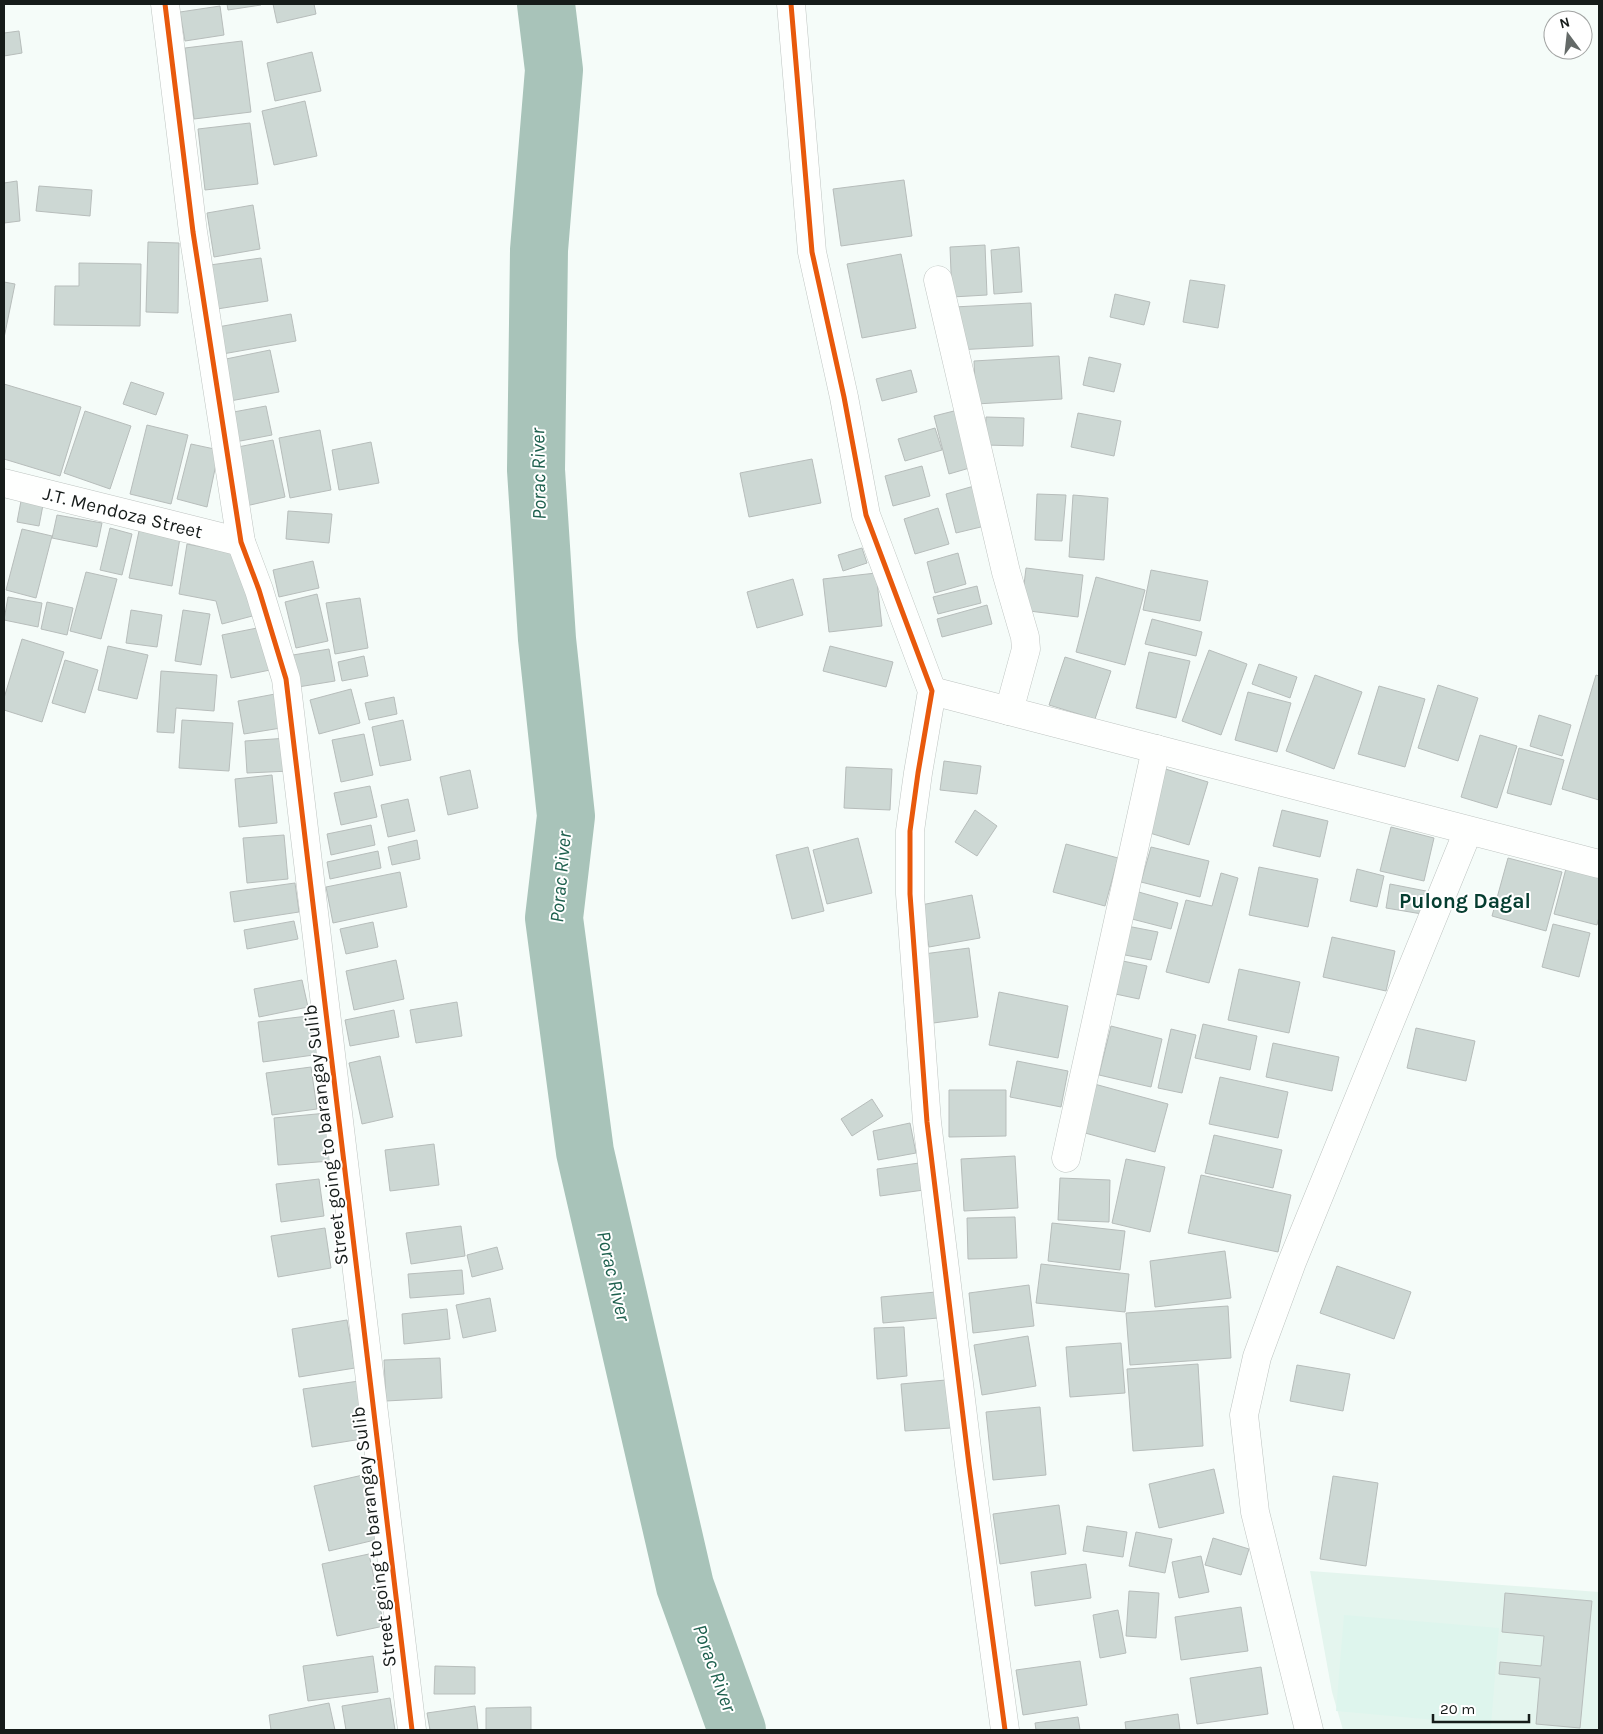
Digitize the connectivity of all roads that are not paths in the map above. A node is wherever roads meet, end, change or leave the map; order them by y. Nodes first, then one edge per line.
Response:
1 (165, 4) edge
2 (791, 4) edge
3 (938, 280) dead end
4 (4, 483) edge
5 (241, 542) junction
6 (932, 691) junction
7 (1009, 711) junction
8 (1156, 749) junction
9 (1468, 831) junction
10 (1599, 864) edge
11 (1066, 1158) dead end
12 (412, 1730) edge
13 (1005, 1730) edge
14 (1309, 1730) edge

1 - 5 street, Street going to barangay Sulib
2 - 6 street
3 - 7 street
4 - 5 street, J.T. Mendoza Street
5 - 12 street, Street going to barangay Sulib
6 - 7 street
6 - 13 street
7 - 8 street
8 - 9 street
8 - 11 street
9 - 10 street
9 - 14 street

